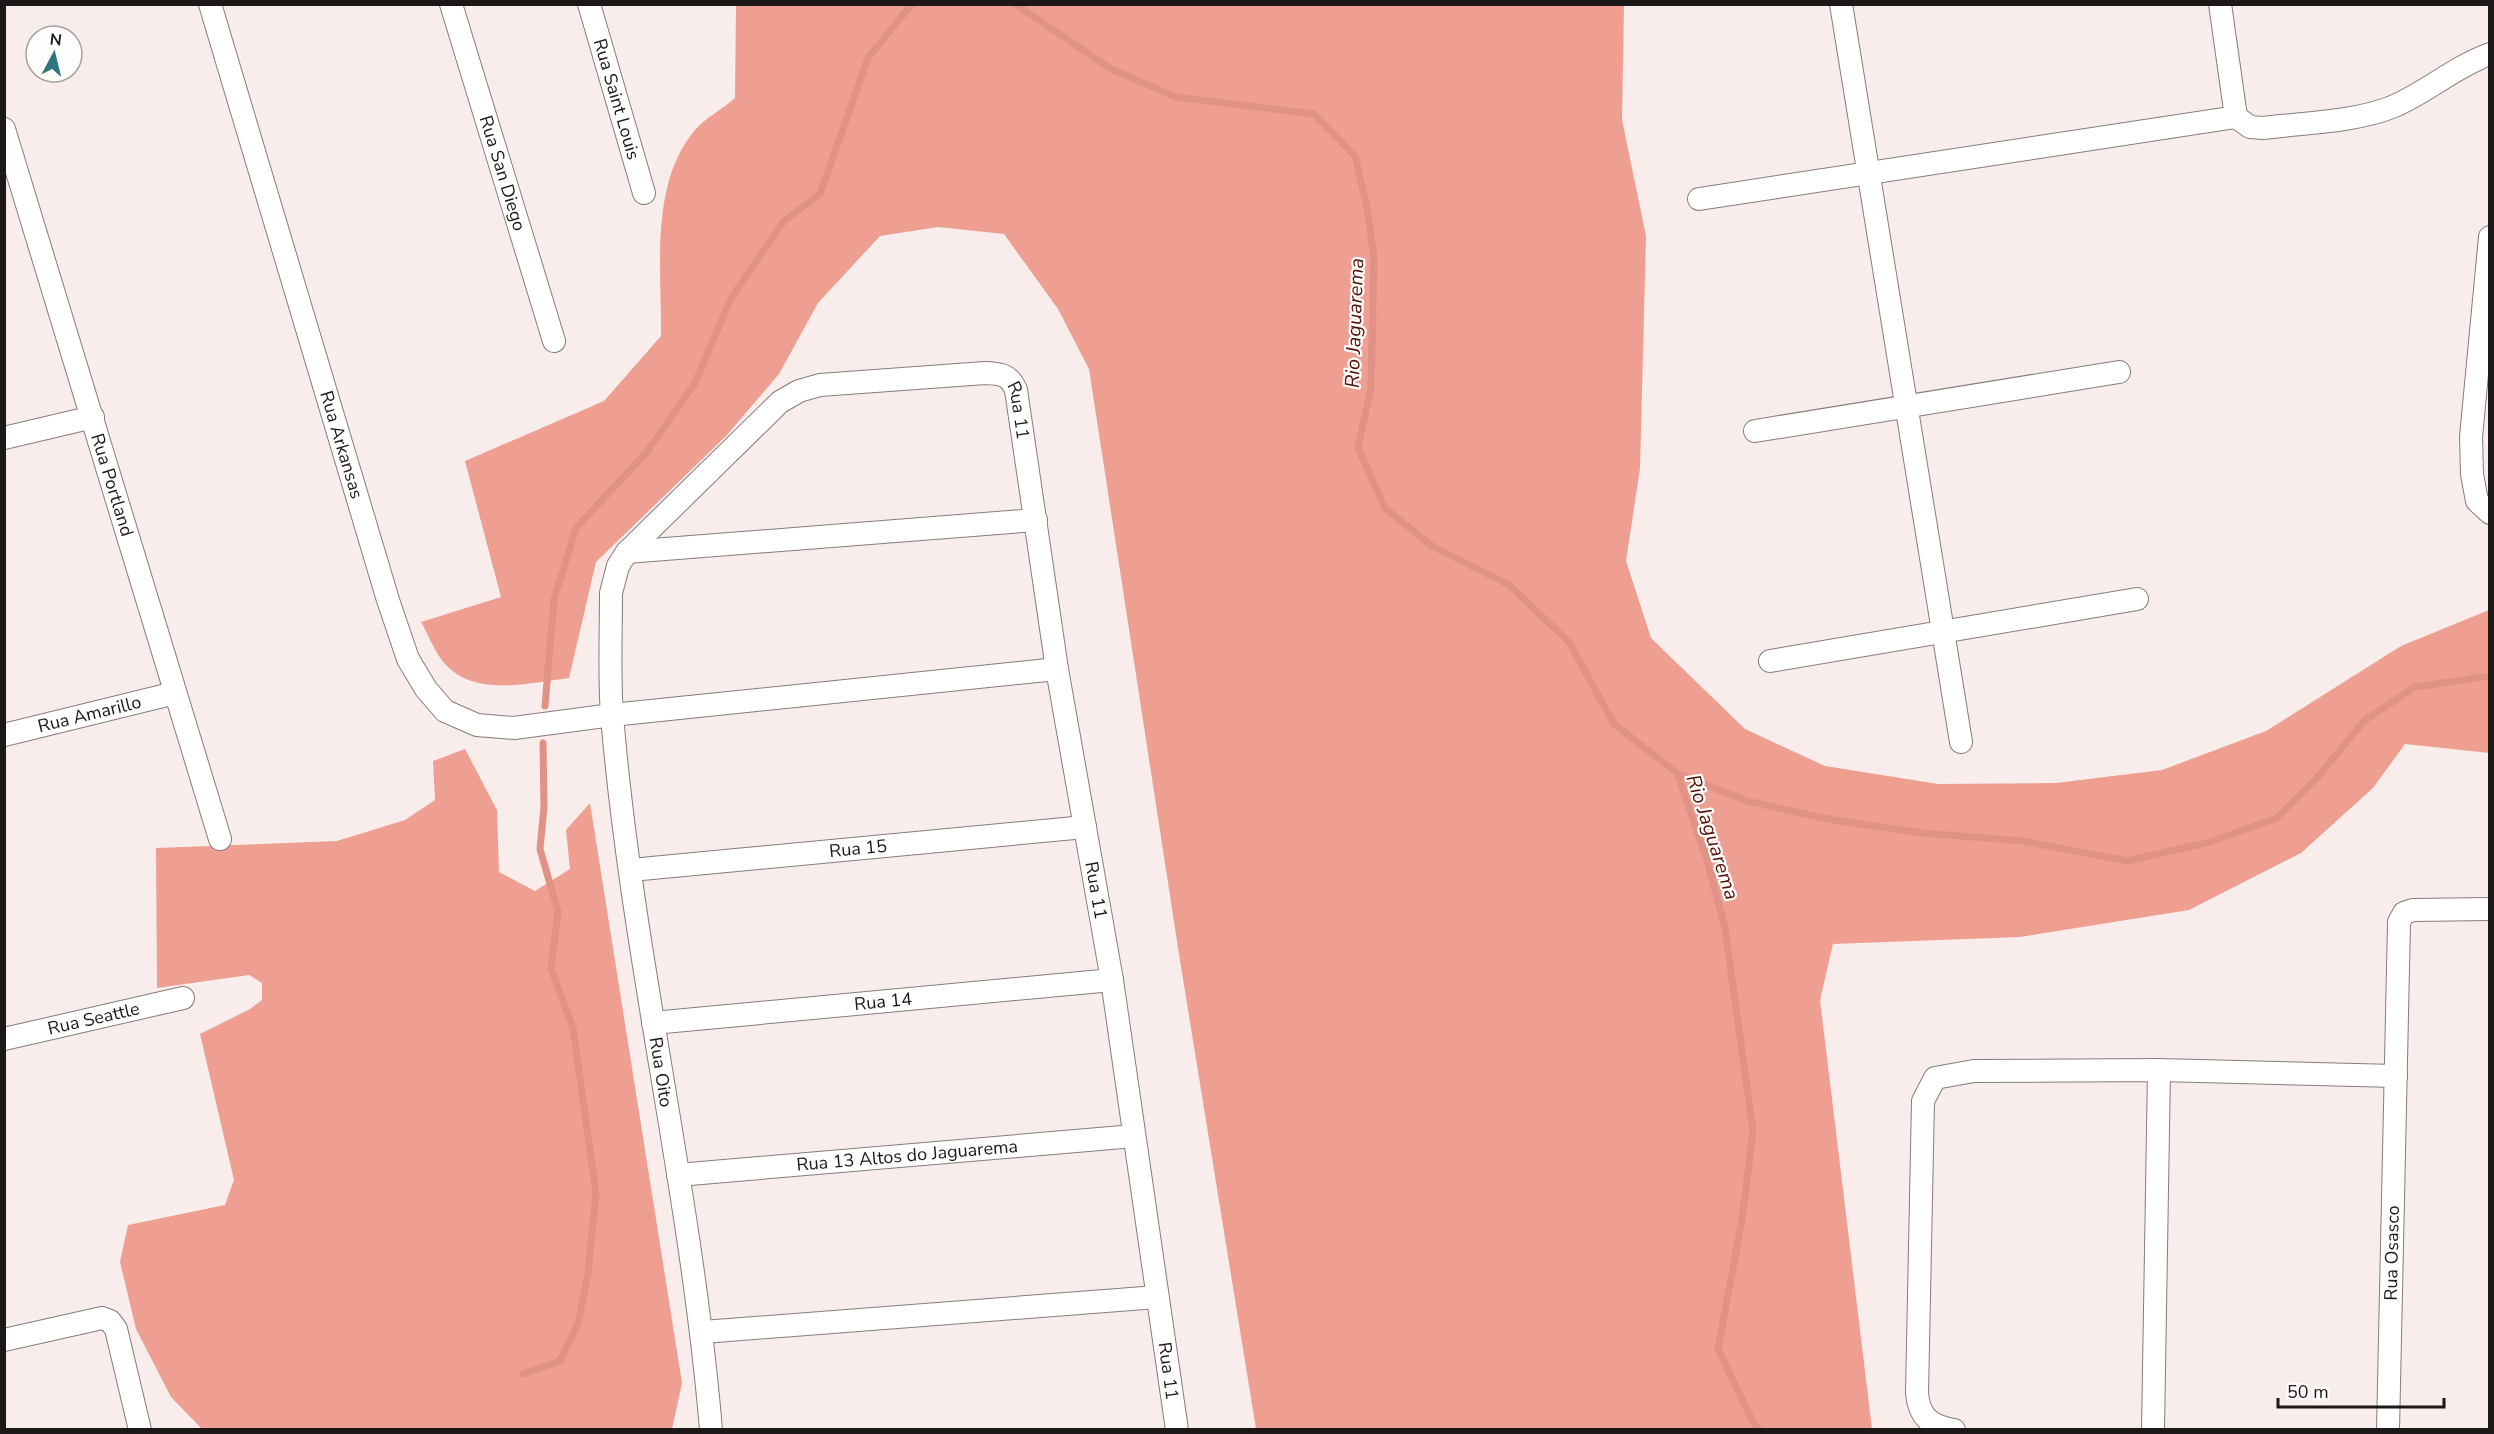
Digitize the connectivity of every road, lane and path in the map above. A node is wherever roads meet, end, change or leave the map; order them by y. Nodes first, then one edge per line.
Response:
1 (210, 4) edge
2 (451, 4) edge
3 (589, 4) edge
4 (1841, 4) edge
5 (2220, 4) edge
6 (2490, 54) edge
7 (2236, 117) junction
8 (5, 135) edge
9 (1868, 172) junction
10 (644, 193) dead end
11 (1699, 199) dead end
12 (2490, 237) edge
13 (554, 341) dead end
14 (2119, 372) dead end
15 (1907, 406) junction
16 (93, 417) junction
17 (1755, 431) dead end
18 (4, 438) edge
19 (2490, 513) edge
20 (1036, 519) junction
21 (627, 552) junction
22 (2137, 599) dead end
23 (1943, 632) junction
24 (1770, 662) dead end
25 (1057, 669) junction
26 (175, 693) junction
27 (612, 715) junction
28 (4, 735) edge
29 (1961, 742) dead end
30 (1085, 826) junction
31 (220, 839) dead end
32 (631, 870) junction
33 (2490, 909) edge
34 (1112, 980) junction
35 (183, 998) dead end
36 (653, 1023) junction
37 (4, 1039) edge
38 (2159, 1070) junction
39 (2396, 1076) junction
40 (1134, 1136) junction
41 (678, 1175) junction
42 (1157, 1298) junction
43 (703, 1332) junction
44 (4, 1340) edge
45 (140, 1430) edge
46 (711, 1430) edge
47 (1177, 1430) edge
48 (1953, 1430) edge
49 (2153, 1430) edge
50 (2388, 1430) edge

1 - 27 street, Rua Arkansas
2 - 13 street, Rua San Diego
3 - 10 street, Rua Saint Louis
4 - 9 street
5 - 7 street
6 - 7 street
7 - 9 street
8 - 16 street, Rua Portland
9 - 11 street
9 - 15 street
12 - 19 street
14 - 15 street
15 - 17 street
15 - 23 street
16 - 18 street
16 - 26 street, Rua Portland
20 - 21 street
20 - 21 street, Rua 11
20 - 25 street, Rua 11
21 - 27 street, Rua Oito
22 - 23 street
23 - 24 street
23 - 29 street
25 - 27 street, Rua Arkansas
25 - 30 street, Rua 11
26 - 28 street, Rua Amarillo
26 - 31 street, Rua Portland
27 - 32 street, Rua Oito
30 - 32 street, Rua 15
30 - 34 street, Rua 11
32 - 36 street, Rua Oito
33 - 39 street, Rua Osasco
34 - 36 street, Rua 14
34 - 40 street, Rua 11
35 - 37 street, Rua Seattle
36 - 41 street, Rua Oito
38 - 39 street
38 - 48 street
38 - 49 street
39 - 50 street, Rua Osasco
40 - 41 street, Rua 13 Altos do Jaguarema
40 - 42 street, Rua 11
41 - 43 street, Rua Oito
42 - 43 street
42 - 47 street, Rua 11
43 - 46 street, Rua Oito
44 - 45 street

